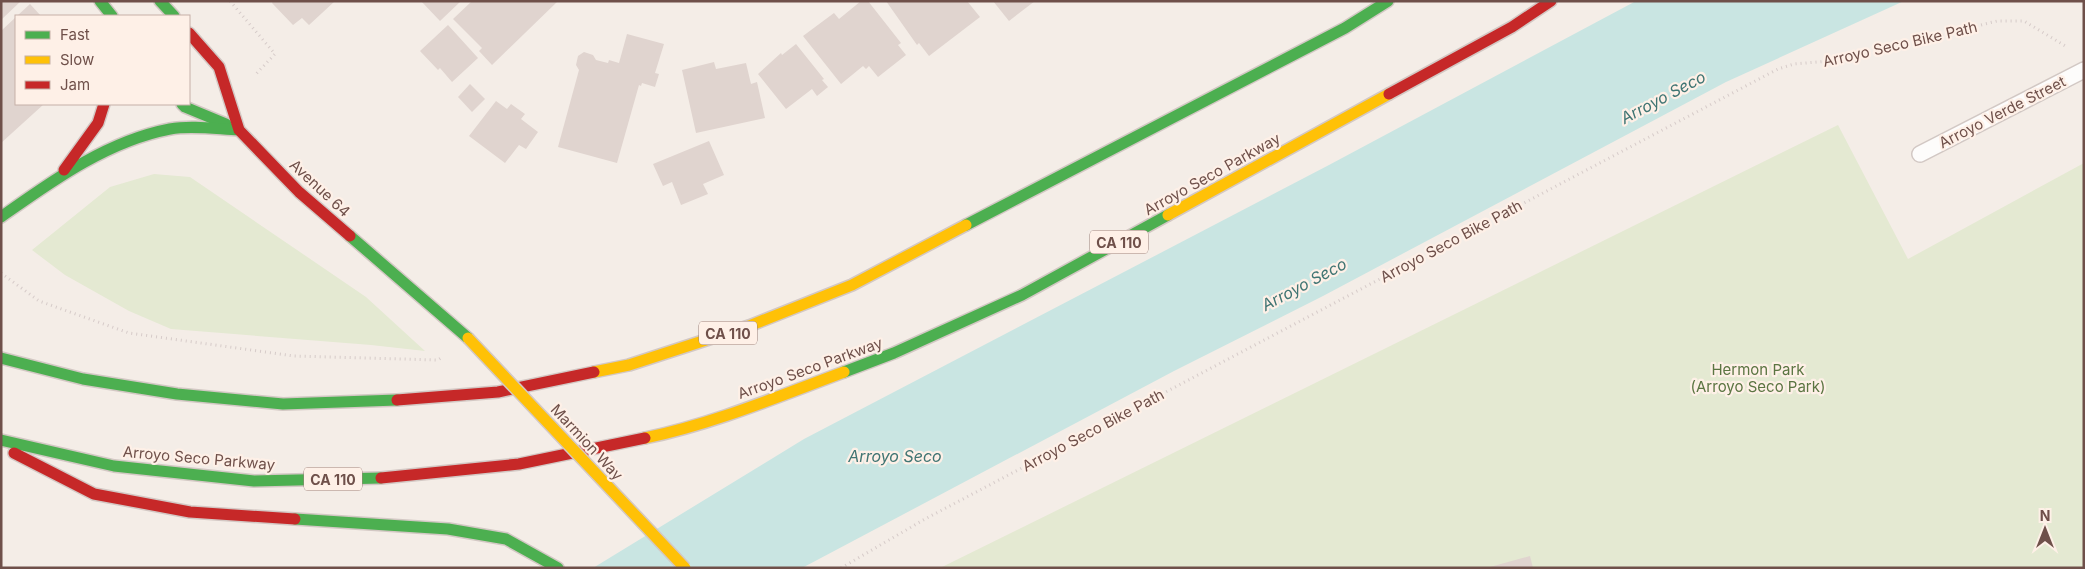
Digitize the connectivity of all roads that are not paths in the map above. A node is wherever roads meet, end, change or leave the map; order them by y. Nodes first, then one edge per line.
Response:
1 (100, 1) edge
2 (160, 1) edge
3 (1388, 1) edge
4 (1551, 1) edge
5 (111, 15) edge
6 (173, 15) edge
7 (190, 34) edge
8 (2084, 70) edge
9 (104, 105) edge
10 (183, 105) edge
11 (238, 130) junction
12 (1920, 154) dead end
13 (61, 174) junction
14 (1, 216) edge
15 (468, 338) joint
16 (1, 358) edge
17 (1, 440) edge
18 (1, 447) edge
19 (558, 568) edge
20 (685, 568) edge

1 - 5 main road
2 - 6 main road
3 - 16 main road, CA 110
4 - 17 main road, Arroyo Seco Parkway / CA 110
7 - 11 main road, Avenue 64
8 - 12 lane, Arroyo Verde Street
9 - 13 main road
10 - 11 main road
11 - 13 main road
11 - 15 main road, Avenue 64
13 - 14 main road
15 - 20 main road, Marmion Way, bridge
18 - 19 main road

